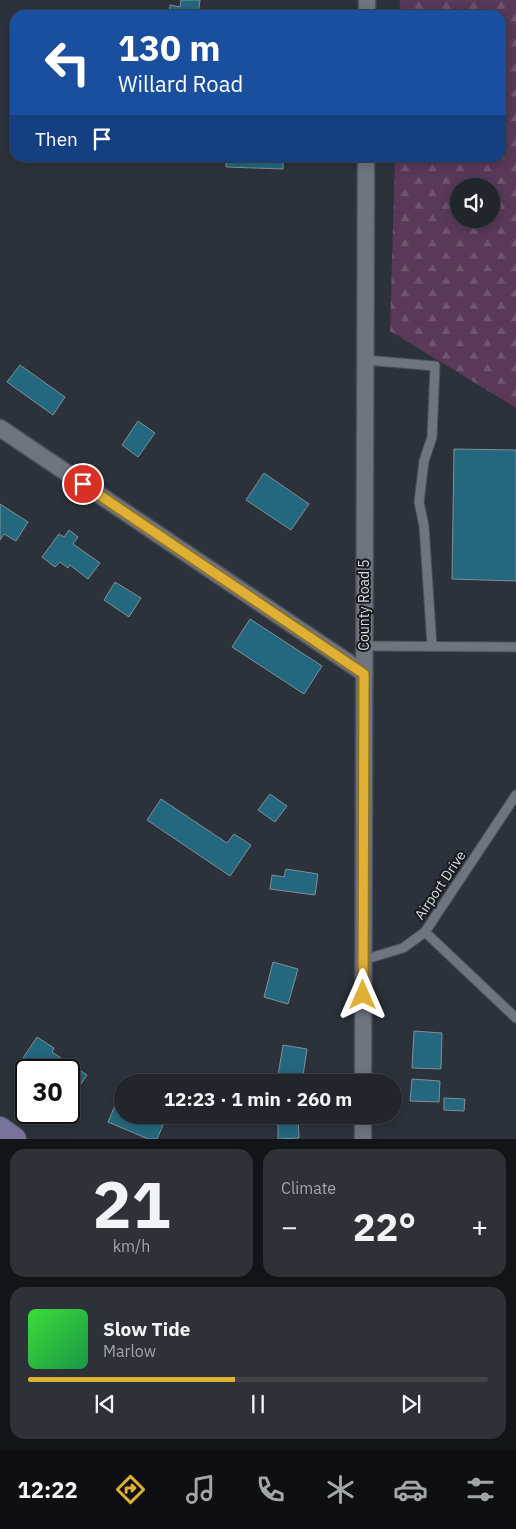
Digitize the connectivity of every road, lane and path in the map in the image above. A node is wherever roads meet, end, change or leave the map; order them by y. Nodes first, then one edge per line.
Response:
1 (366, 162) edge
2 (365, 360) junction
3 (0, 428) edge
4 (364, 646) junction
5 (432, 646) junction
6 (516, 647) edge
7 (364, 674) junction
8 (516, 795) edge
9 (425, 932) junction
10 (363, 960) junction
11 (516, 1018) edge
12 (363, 1074) edge
13 (363, 1124) edge
14 (0, 1129) edge
15 (14, 1139) edge
16 (364, 1139) edge

1 - 2 street, County Road 5
2 - 4 street, County Road 5
2 - 5 lane
3 - 7 street
4 - 5 lane
4 - 7 street, County Road 5
5 - 6 lane
7 - 10 street, County Road 5
8 - 9 lane, Airport Drive
9 - 10 lane, Airport Drive
9 - 11 lane
10 - 12 street, County Road 5
13 - 16 street
14 - 15 street

